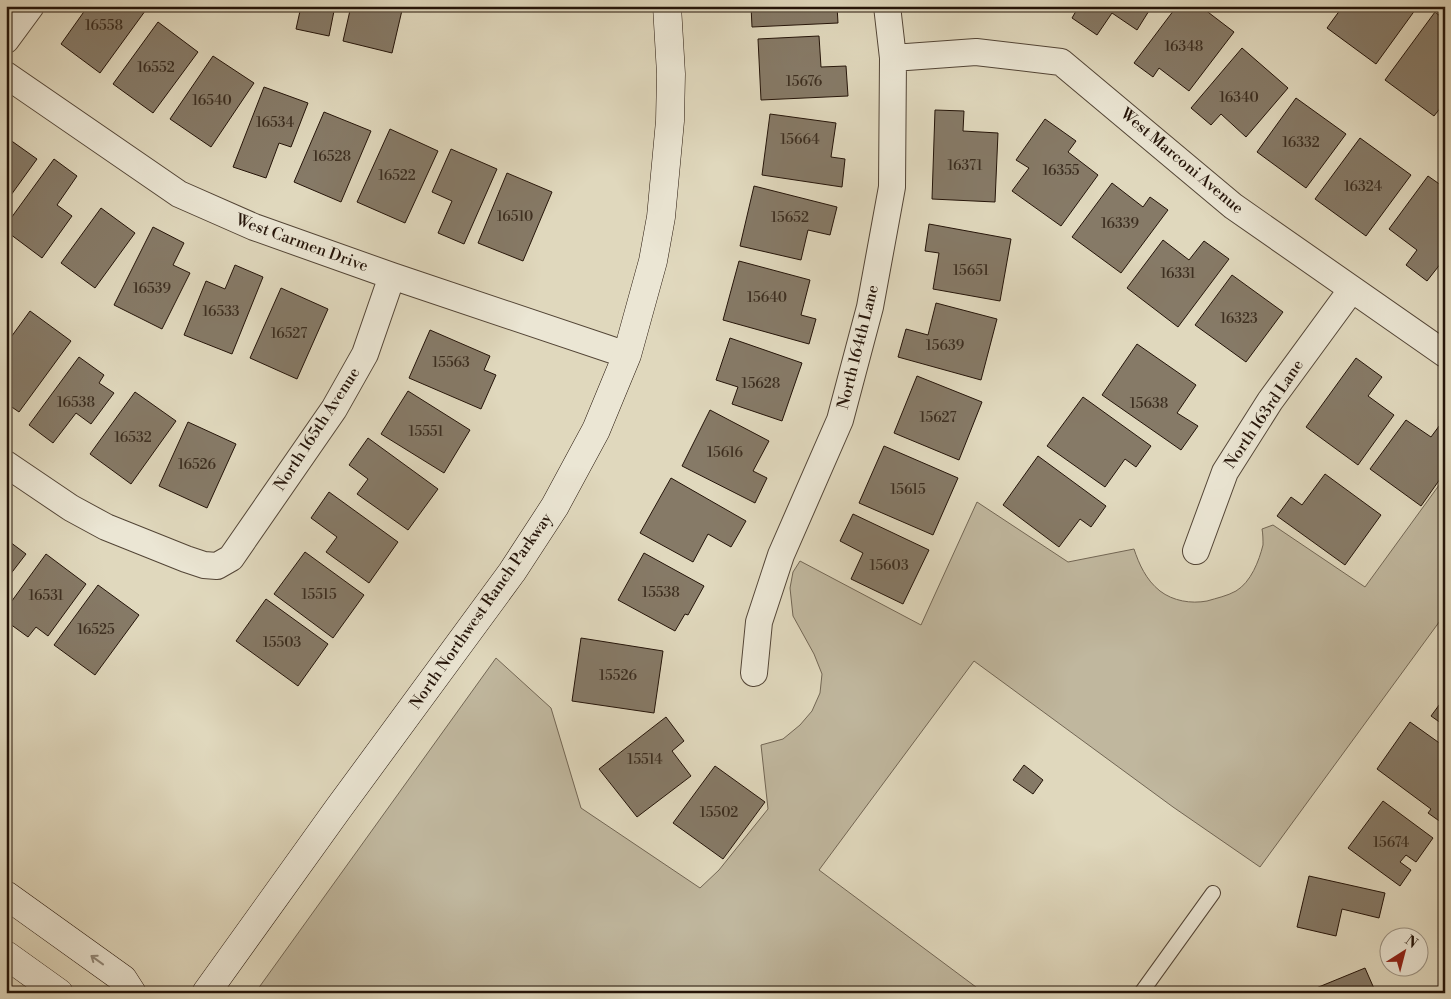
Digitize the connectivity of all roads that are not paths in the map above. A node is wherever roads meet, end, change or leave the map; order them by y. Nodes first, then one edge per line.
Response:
1 (31, 6) edge
2 (667, 6) edge
3 (887, 6) edge
4 (6, 40) edge
5 (893, 58) junction
6 (6, 75) edge
7 (392, 276) junction
8 (1352, 289) junction
9 (1445, 354) edge
10 (626, 355) junction
11 (6, 464) edge
12 (1196, 551) dead end
13 (754, 673) dead end
14 (1213, 893) dead end
15 (6, 895) edge
16 (6, 954) edge
17 (59, 993) edge
18 (132, 993) edge
19 (206, 993) edge
20 (1141, 993) edge

1 - 4 street
2 - 10 main road, North Northwest Ranch Parkway
3 - 5 street, North 164th Lane
5 - 8 street, West Marconi Avenue
5 - 13 street, North 164th Lane
6 - 7 street, West Carmen Drive
7 - 10 street, West Carmen Drive
7 - 11 street, North 165th Avenue
8 - 9 street, West Marconi Avenue
8 - 12 street, North 163rd Lane
10 - 19 main road, North Northwest Ranch Parkway
14 - 20 lane
18 -> 15 main road
16 - 17 main road

